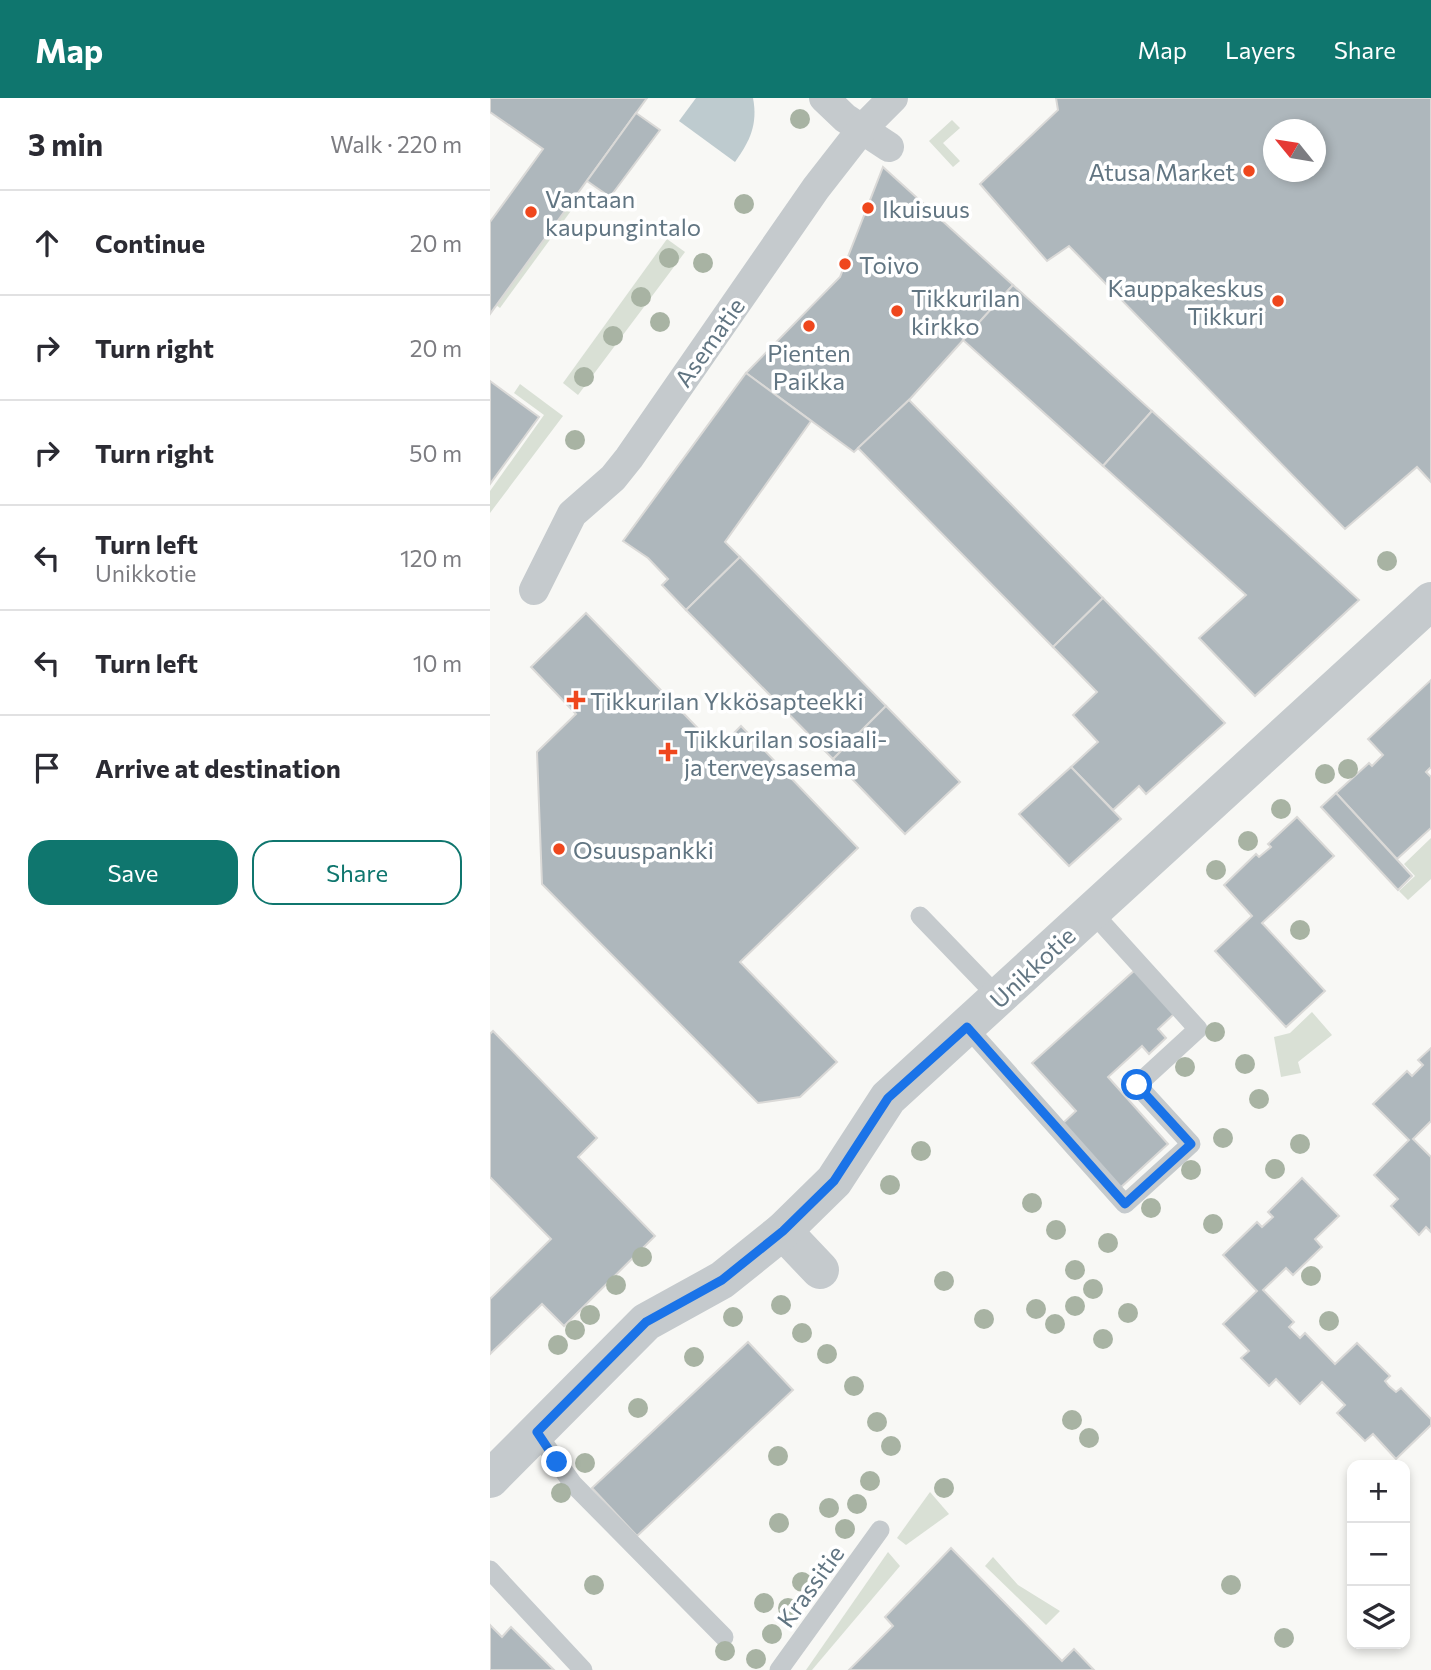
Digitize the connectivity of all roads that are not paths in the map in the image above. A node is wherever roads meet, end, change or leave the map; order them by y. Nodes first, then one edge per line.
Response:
1 (893, 98) edge
2 (829, 100) edge
3 (862, 129) junction
4 (889, 147) dead end
5 (534, 590) dead end
6 (1431, 601) edge
7 (1092, 912) junction
8 (919, 916) dead end
9 (999, 998) junction
10 (967, 1027) junction
11 (783, 1231) junction
12 (820, 1270) dead end
13 (537, 1432) junction
14 (490, 1479) edge
15 (880, 1530) dead end
16 (490, 1570) edge
17 (724, 1637) dead end
18 (583, 1670) edge
19 (779, 1670) edge

1 - 3 street, Asematie
2 - 3 street
3 - 4 street
3 - 5 street, Asematie
6 - 7 street, Unikkotie
7 - 9 street, Unikkotie
7 - 10 lane
8 - 9 lane
9 - 10 street, Unikkotie
10 - 11 street, Unikkotie
11 - 12 street
11 - 13 street, Unikkotie
13 - 14 street, Unikkotie
13 - 17 lane
15 - 19 lane, Krassitie
16 - 18 lane

